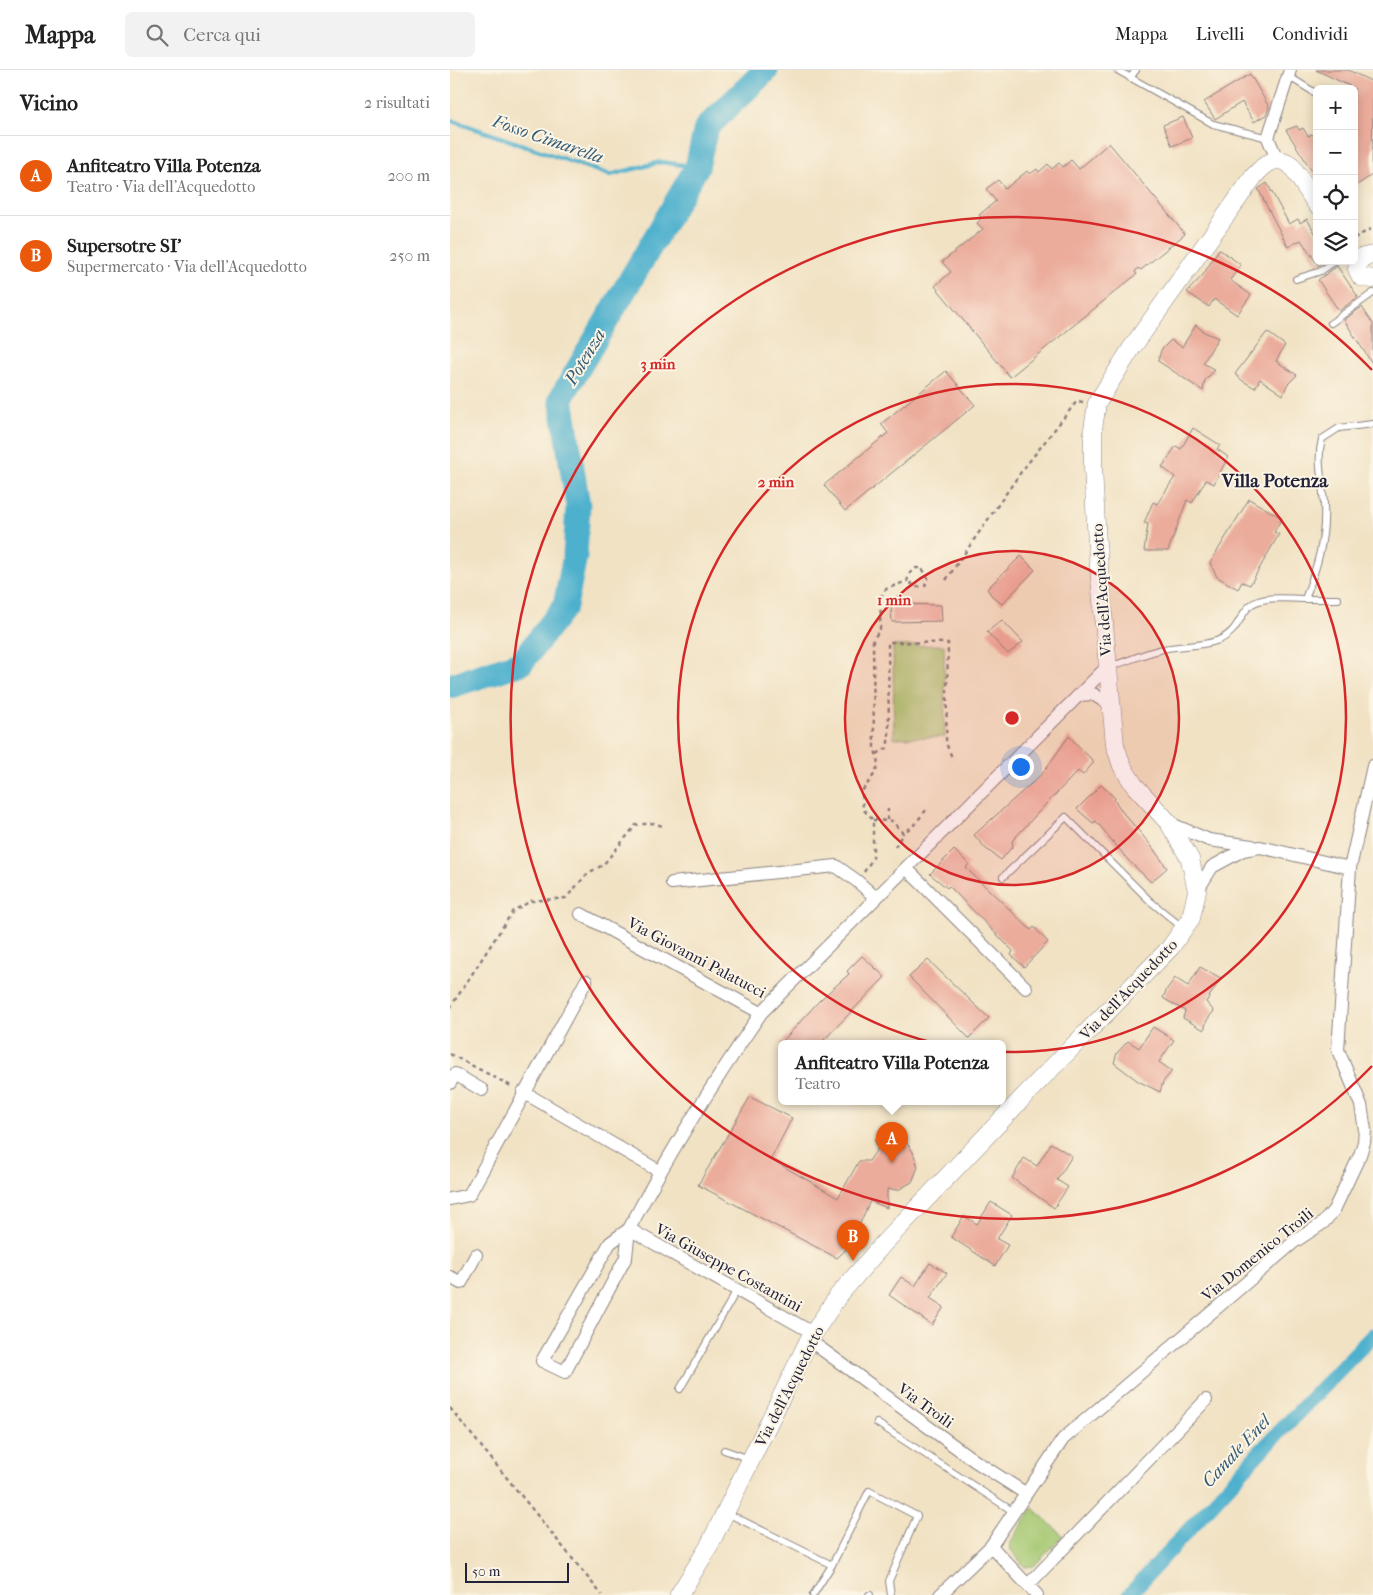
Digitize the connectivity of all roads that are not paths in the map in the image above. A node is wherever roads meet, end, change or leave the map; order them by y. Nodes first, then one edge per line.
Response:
1 (1117, 70) edge
2 (1136, 70) edge
3 (1289, 73) edge
4 (1130, 78) junction
5 (1313, 91) edge
6 (1268, 138) junction
7 (1277, 159) junction
8 (1313, 199) edge
9 (1329, 265) edge
10 (1366, 268) edge
11 (1296, 280) dead end
12 (1331, 324) dead end
13 (1373, 424) edge
14 (1305, 599) junction
15 (1338, 599) dead end
16 (1107, 667) junction
17 (1078, 695) junction
18 (1110, 705) junction
19 (1373, 766) edge
20 (1169, 823) junction
21 (1260, 848) junction
22 (906, 868) junction
23 (1350, 868) junction
24 (1003, 877) dead end
25 (672, 883) dead end
26 (1197, 891) junction
27 (876, 898) junction
28 (581, 914) dead end
29 (1184, 929) junction
30 (586, 981) dead end
31 (1026, 988) dead end
32 (761, 1013) junction
33 (450, 1083) edge
34 (482, 1090) dead end
35 (523, 1092) junction
36 (659, 1170) junction
37 (450, 1199) edge
38 (629, 1229) junction
39 (476, 1255) dead end
40 (450, 1277) edge
41 (737, 1290) junction
42 (811, 1337) junction
43 (680, 1389) dead end
44 (1206, 1400) dead end
45 (877, 1423) dead end
46 (724, 1450) dead end
47 (751, 1460) junction
48 (1025, 1493) junction
49 (725, 1512) junction
50 (1014, 1512) junction
51 (991, 1546) junction
52 (832, 1564) junction
53 (1029, 1584) junction
54 (679, 1595) edge
55 (813, 1595) edge
56 (890, 1595) edge
57 (940, 1595) edge
58 (1037, 1595) edge

1 - 4 lane
2 - 4 lane
3 - 5 lane
3 - 6 street
4 - 6 lane
6 - 7 street
7 - 8 street
7 - 16 street, Via dell'Acquedotto
9 - 11 lane
10 - 12 lane
13 - 14 lane
14 - 15 lane
14 - 16 lane
16 - 17 street, Via Giovanni Palatucci
16 - 18 street, Via dell'Acquedotto
17 - 18 street
17 - 22 street, Via Giovanni Palatucci
18 - 20 street, Via dell'Acquedotto
19 - 23 street, Via Domenico Troili
20 - 21 street
20 - 26 street, Via dell'Acquedotto
21 - 23 street
21 - 26 street
22 - 27 street, Via Giovanni Palatucci
22 - 31 street
23 - 48 street, Via Domenico Troili
24 - 29 lane
25 - 27 street
26 - 29 street, Via dell'Acquedotto
27 - 32 street, Via Giovanni Palatucci
28 - 32 street, Via Giovanni Palatucci
29 - 42 street, Via dell'Acquedotto
30 - 35 street
32 - 36 street, Via Giuseppe Costantini
33 - 34 street
35 - 36 street
35 - 37 street
36 - 38 street, Via Giuseppe Costantini
38 - 38 street, Via Giuseppe Costantini
38 - 41 street, Via Giuseppe Costantini
39 - 40 street
41 - 42 street, Via Giuseppe Costantini
41 - 43 lane
42 - 47 street, Via dell'Acquedotto
42 - 48 street, Via Troili
44 - 53 street
45 - 50 lane
46 - 47 lane
47 - 49 street, Via dell'Acquedotto
48 - 50 street, Via Domenico Troili
49 - 52 lane
49 - 54 street, Via dell'Acquedotto
50 - 51 street, Via Domenico Troili
51 - 53 street
51 - 57 street, Via Domenico Troili
52 - 55 lane
52 - 56 lane
53 - 58 street

